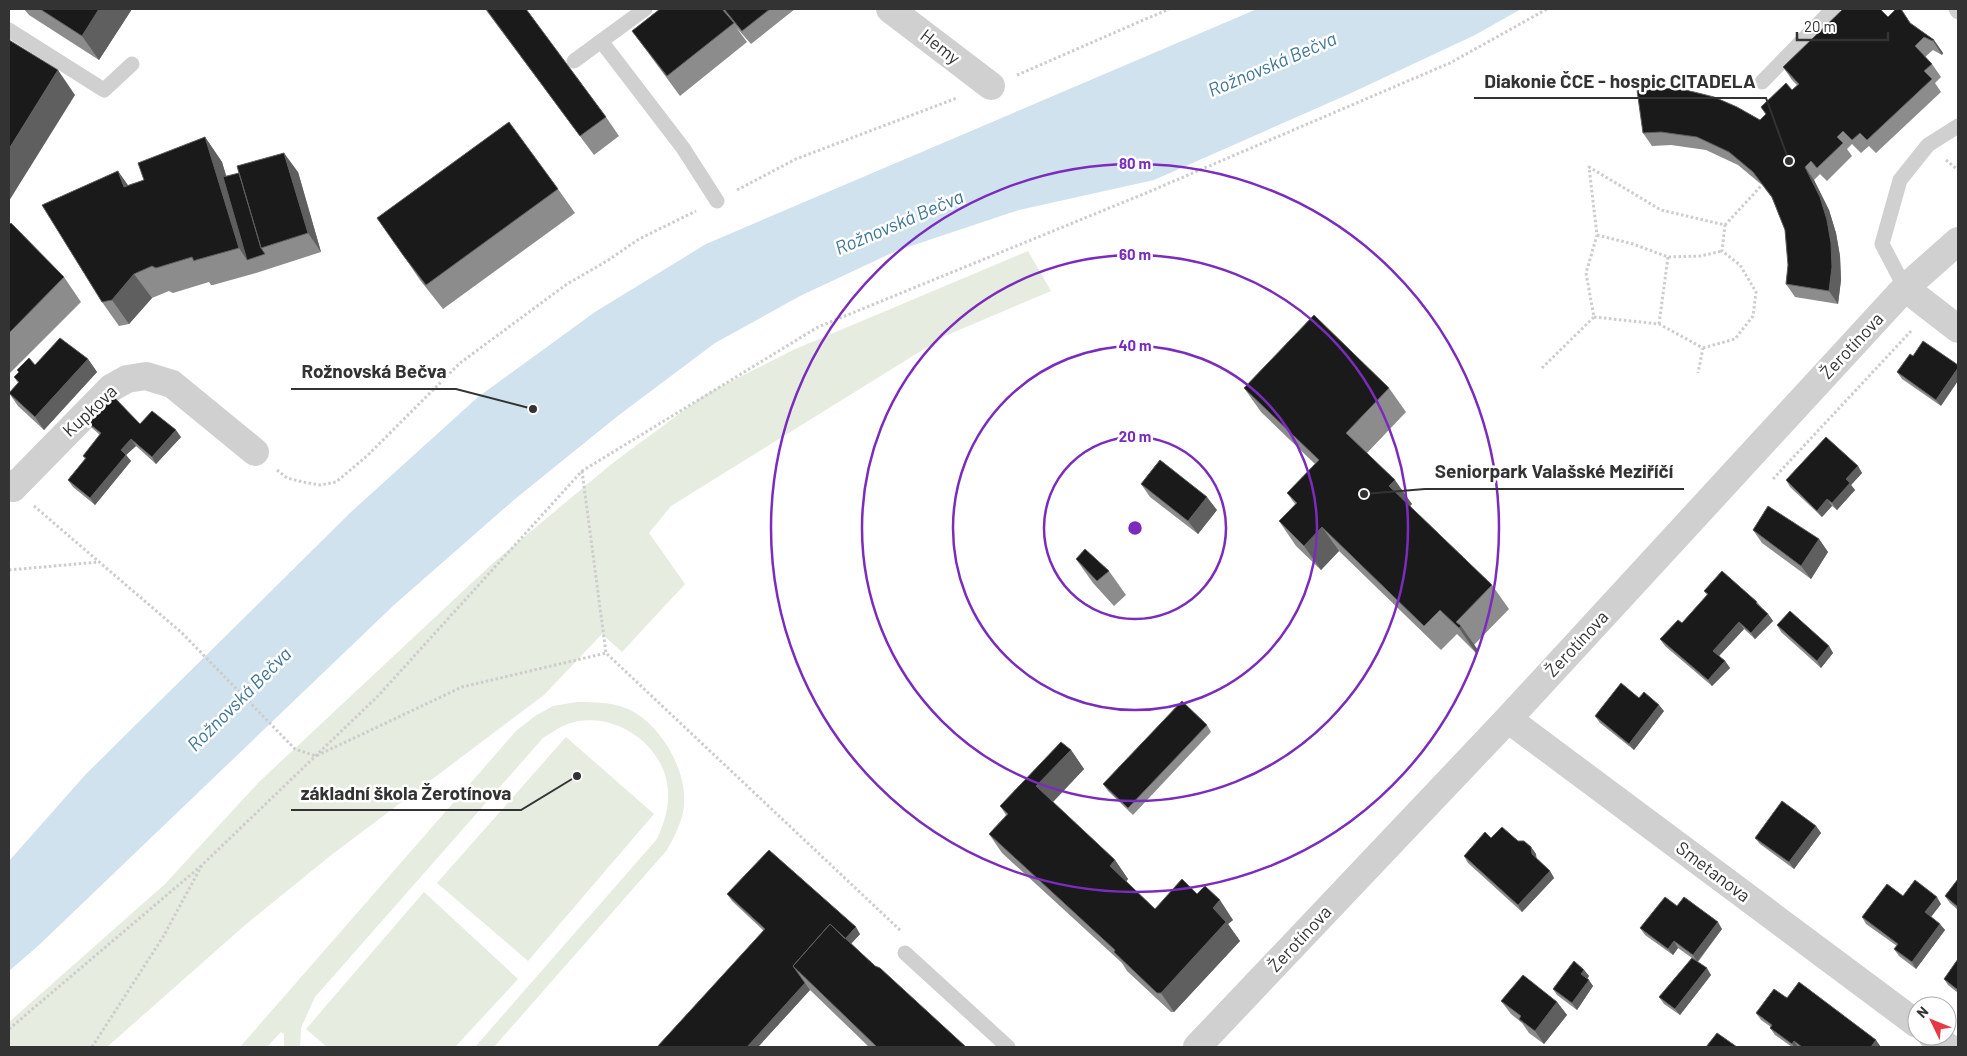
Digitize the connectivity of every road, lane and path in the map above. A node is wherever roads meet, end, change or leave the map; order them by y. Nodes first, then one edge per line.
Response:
1 (645, 9) edge
2 (890, 9) edge
3 (1169, 9) edge
4 (1548, 9) edge
5 (1833, 9) edge
6 (1956, 9) edge
7 (1958, 12) edge
8 (9, 30) edge
9 (602, 41) junction
10 (574, 61) dead end
11 (132, 64) dead end
12 (1762, 82) dead end
13 (990, 86) junction
14 (1958, 126) edge
15 (1762, 185) edge
16 (717, 201) junction
17 (1724, 225) junction
18 (1597, 235) junction
19 (1958, 241) edge
20 (1722, 251) junction
21 (1668, 257) junction
22 (1905, 288) junction
23 (1594, 317) junction
24 (1659, 324) junction
25 (1918, 324) dead end
26 (1958, 329) edge
27 (1703, 348) junction
28 (1542, 368) dead end
29 (1698, 373) dead end
30 (256, 452) joint
31 (582, 471) junction
32 (1769, 482) dead end
33 (10, 489) edge
34 (100, 562) junction
35 (9, 570) edge
36 (606, 653) junction
37 (1508, 719) junction
38 (316, 756) junction
39 (202, 865) junction
40 (905, 953) joint
41 (1907, 1017) edge
42 (9, 1029) edge
43 (92, 1047) edge
44 (1008, 1047) edge
45 (1197, 1047) edge

1 - 9 lane
2 - 13 street, Hemy
3 - 13 path
4 - 31 path
5 - 12 lane
6 - 7 lane
8 - 11 lane
9 - 10 lane
9 - 16 lane
13 - 16 path
14 - 22 lane
15 - 17 path
16 - 30 path
17 - 18 path
17 - 20 path
18 - 21 path
18 - 23 path
19 - 22 street, Žerotínova
20 - 21 path
20 - 27 path
21 - 24 path
22 - 26 street
22 - 37 street, Žerotínova
23 - 24 path
23 - 28 path
24 - 27 path
25 - 32 path
27 - 29 path
30 - 33 street, Kupkova
31 - 36 path
31 - 38 path
33 - 34 path
34 - 35 path
34 - 38 path
36 - 38 path
36 - 40 path
37 - 41 street, Smetanova
37 - 45 street, Žerotínova
38 - 39 path
39 - 42 path
39 - 43 path
40 - 44 lane

